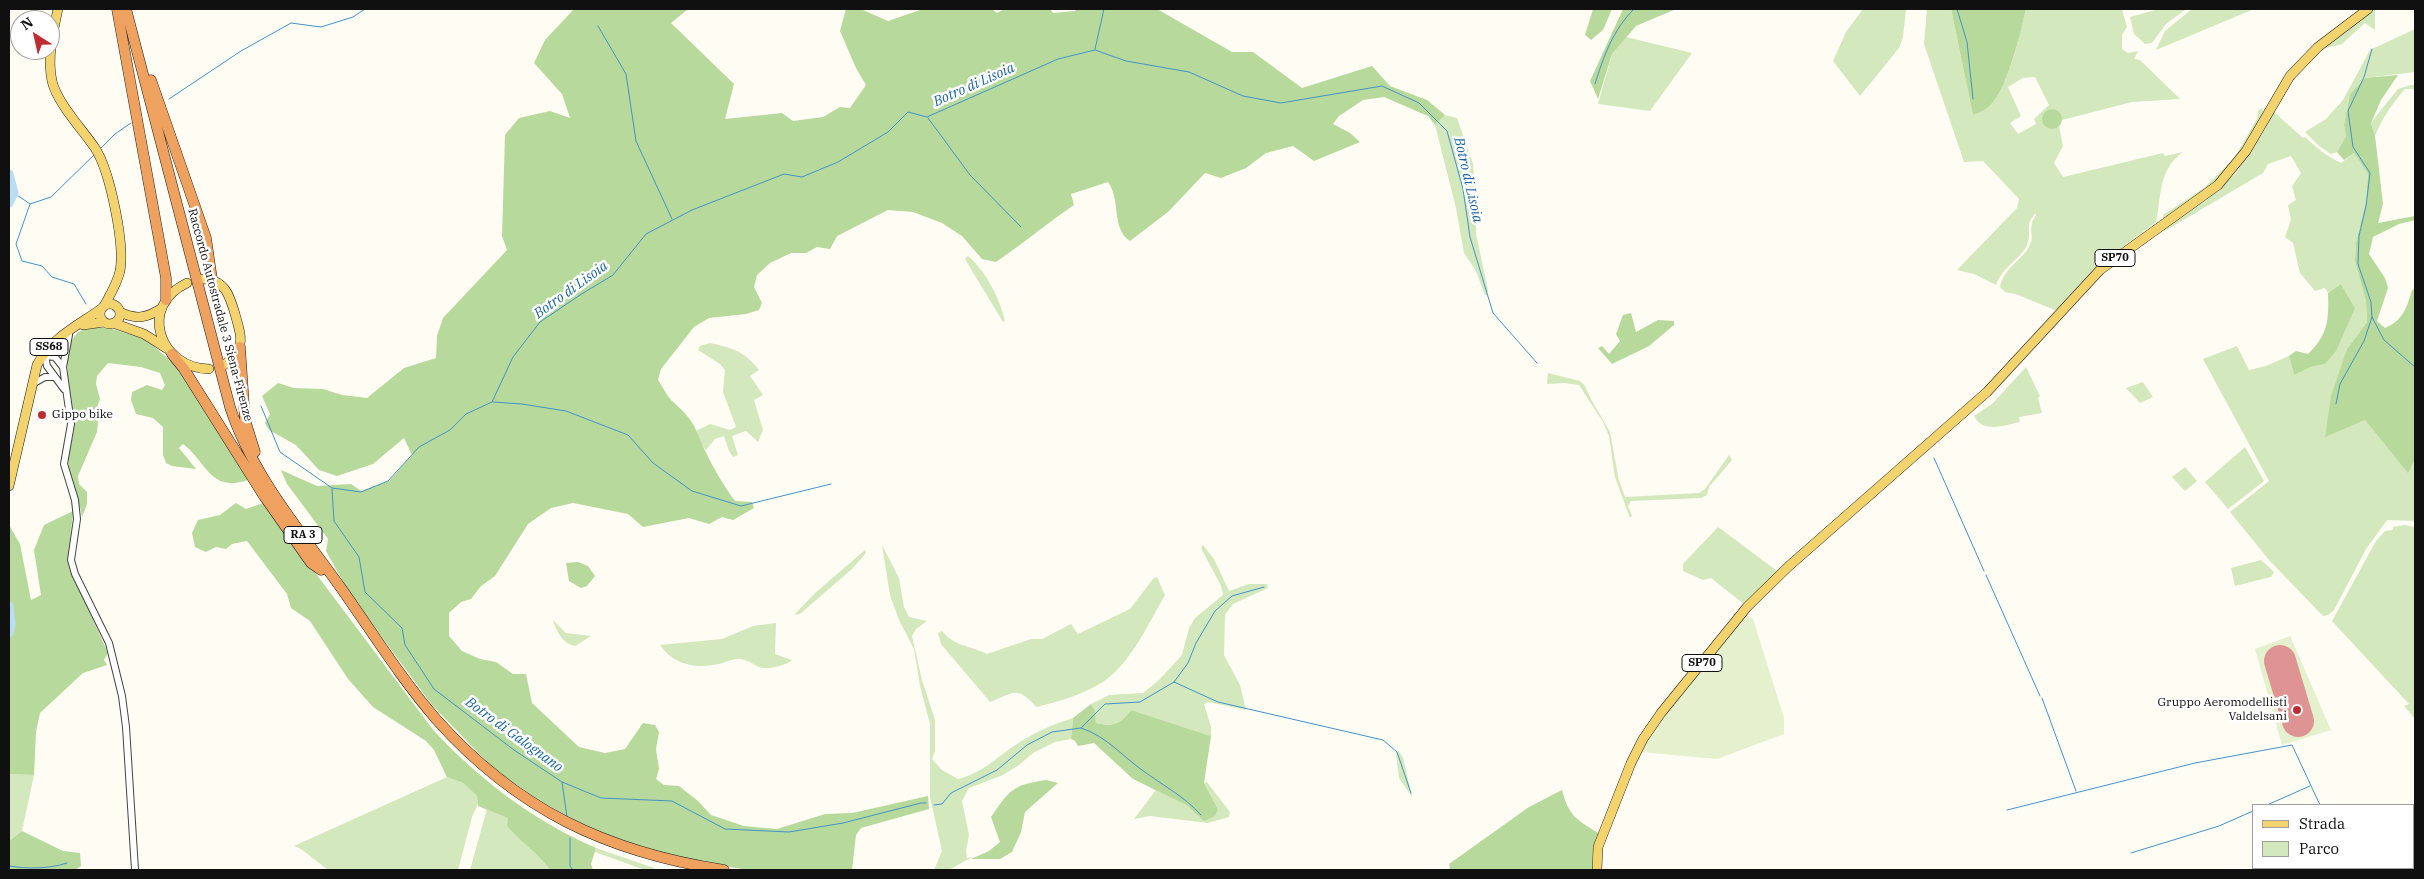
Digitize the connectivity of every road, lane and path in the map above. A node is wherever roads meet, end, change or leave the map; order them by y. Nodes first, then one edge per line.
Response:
1 (58, 9) edge
2 (119, 9) edge
3 (126, 9) edge
4 (131, 9) edge
5 (2366, 10) edge
6 (201, 279) dead end
7 (212, 279) junction
8 (187, 283) dead end
9 (115, 286) junction
10 (164, 304) junction
11 (103, 308) junction
12 (119, 310) junction
13 (109, 322) junction
14 (67, 334) junction
15 (240, 347) junction
16 (170, 352) junction
17 (46, 357) junction
18 (224, 365) dead end
19 (63, 367) junction
20 (210, 369) dead end
21 (55, 377) junction
22 (34, 380) junction
23 (65, 391) junction
24 (9, 486) edge
25 (321, 570) junction
26 (342, 590) junction
27 (134, 870) edge
28 (685, 870) edge
29 (724, 870) edge
30 (1597, 870) edge

1 - 9 main road
2 - 10 highway
2 - 25 highway, Raccordo Autostradale 3 Siena-Firenze / RA 3
3 - 26 highway, Raccordo Autostradale 3 Siena-Firenze / RA 3
4 - 7 highway
5 - 30 main road, SP70
6 - 7 main road
7 - 15 main road
8 - 10 main road
9 - 11 main road
9 - 12 main road
10 - 12 main road
10 - 16 main road
11 - 12 main road
11 - 13 main road
11 - 14 main road, SS68
12 - 13 main road
13 - 14 main road, SS68
13 - 16 main road
14 - 17 main road, SS68
14 - 19 street
14 - 22 main road, SS68
15 - 18 main road
15 - 26 highway
16 - 20 main road
16 - 25 highway
17 - 19 street
17 - 21 street
17 - 22 main road, SS68
19 - 23 street
21 - 22 street
21 - 23 street
22 - 24 main road, SS68
23 - 27 street
25 - 28 highway, Raccordo Autostradale 3 Siena-Firenze / RA 3
26 - 29 highway, Raccordo Autostradale 3 Siena-Firenze / RA 3

